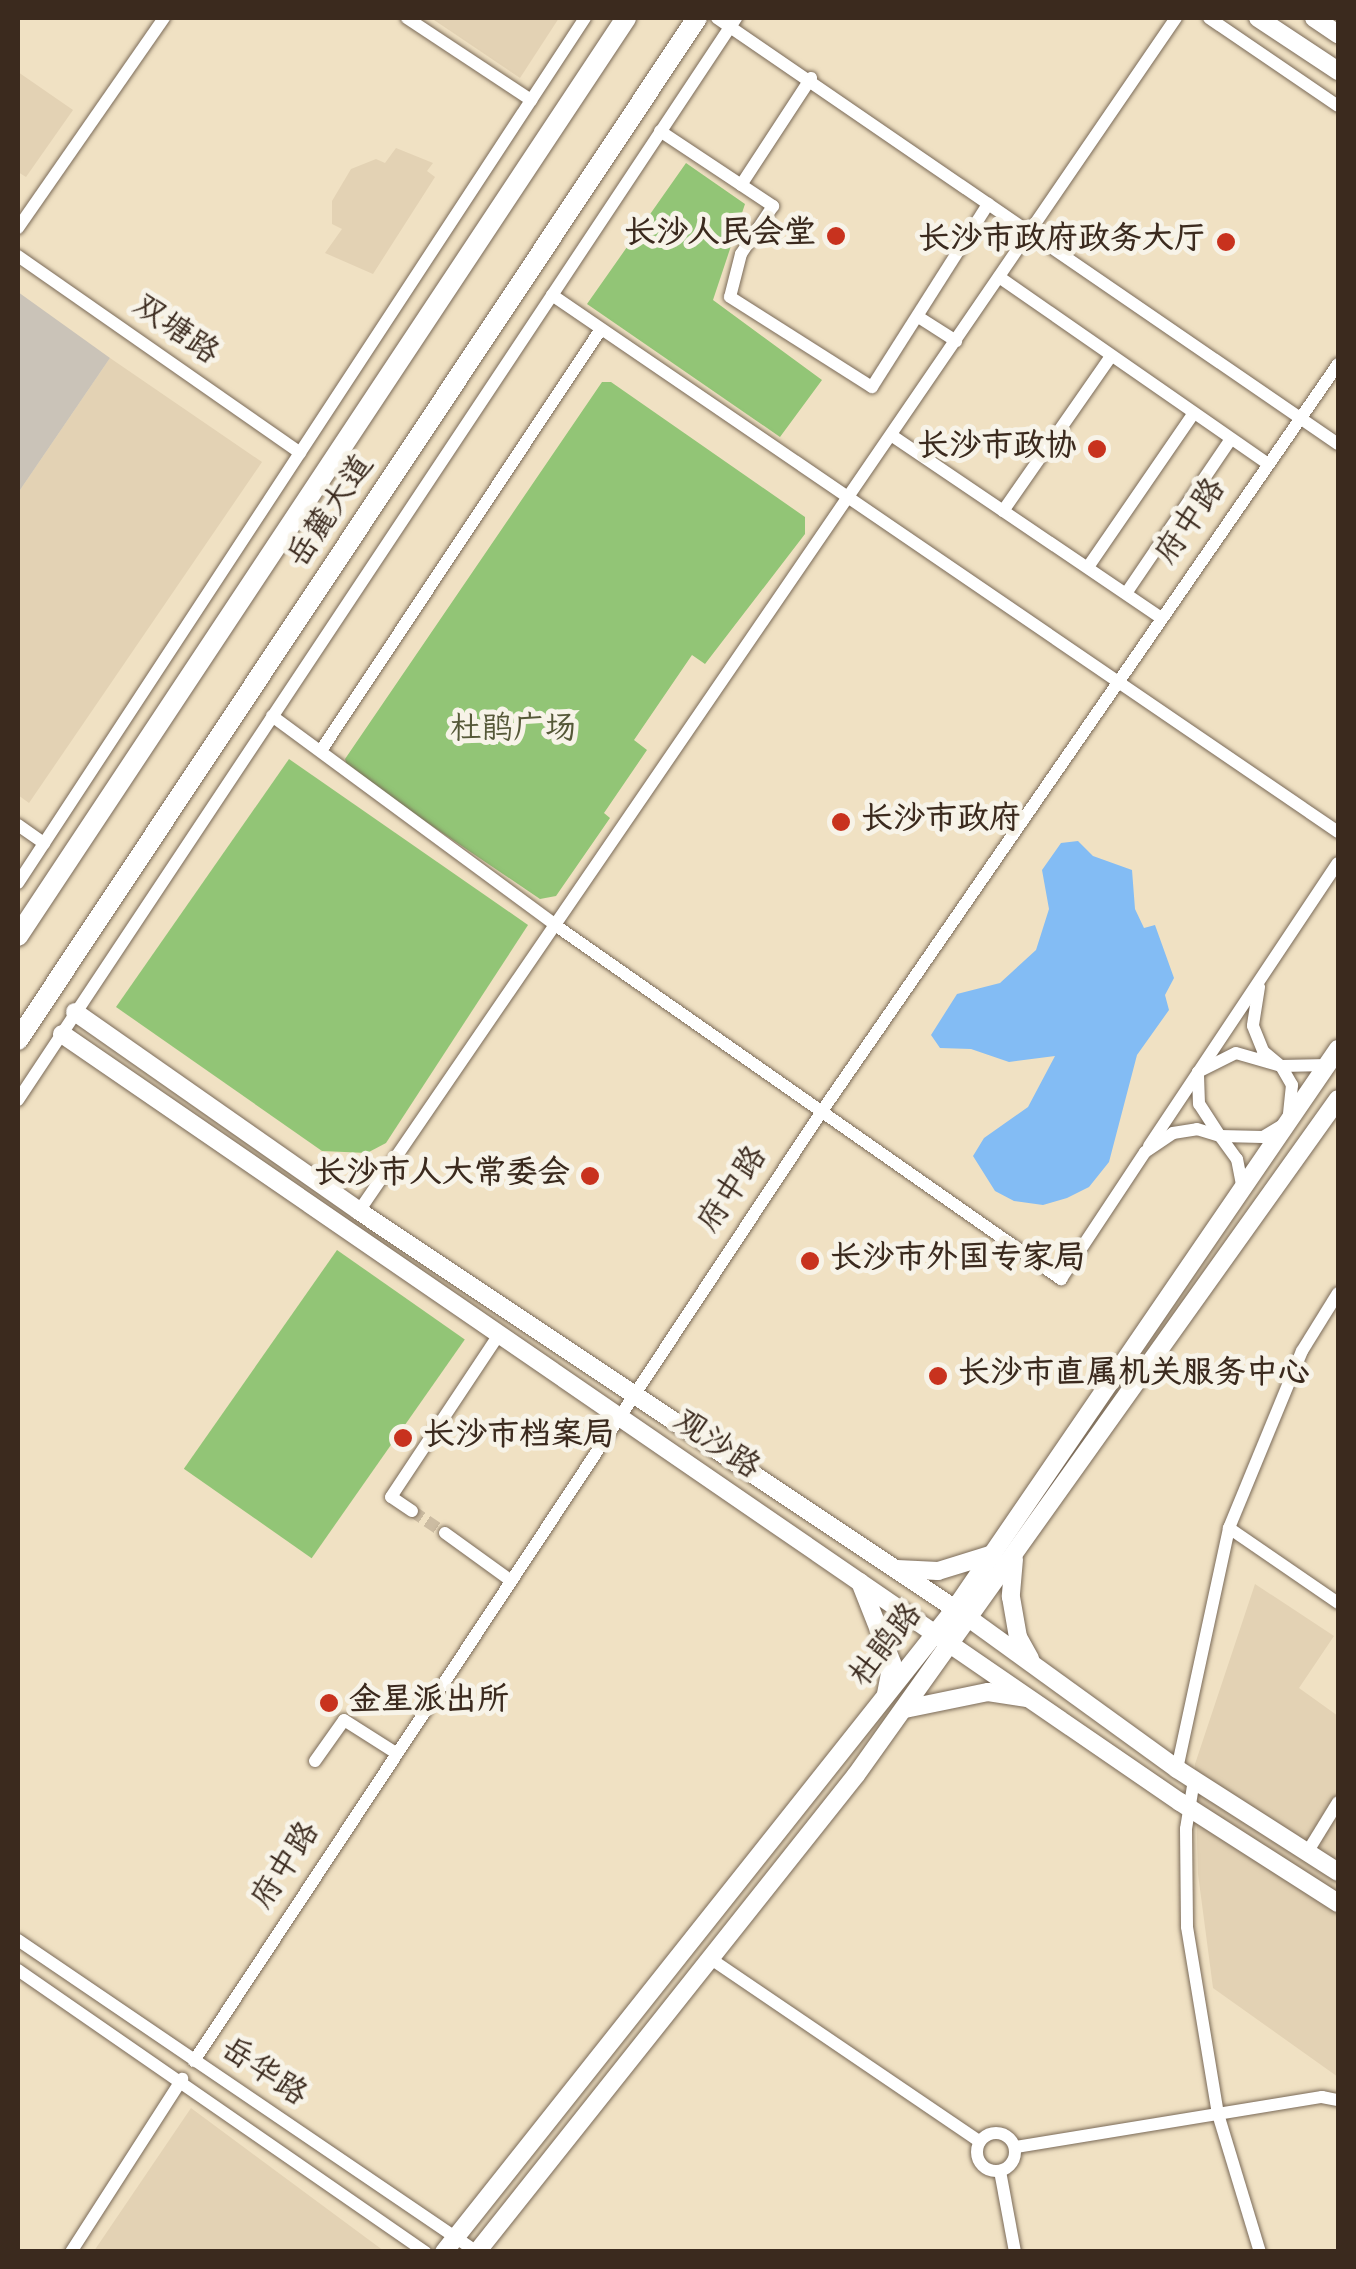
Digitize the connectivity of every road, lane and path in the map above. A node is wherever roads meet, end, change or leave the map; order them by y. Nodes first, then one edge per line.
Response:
1 (164, 18) edge
2 (407, 18) edge
3 (586, 18) edge
4 (626, 18) edge
5 (697, 18) edge
6 (717, 18) edge
7 (1176, 18) edge
8 (1208, 18) edge
9 (1258, 18) edge
10 (1314, 18) edge
11 (733, 22) edge
12 (1338, 34) edge
13 (1338, 71) edge
14 (811, 78) junction
15 (530, 100) junction
16 (1338, 106) edge
17 (660, 130) junction
18 (741, 185) junction
19 (988, 204) junction
20 (18, 228) edge
21 (1029, 233) junction
22 (18, 256) edge
23 (999, 277) junction
24 (552, 294) junction
25 (920, 318) junction
26 (601, 329) junction
27 (956, 341) junction
28 (1110, 356) junction
29 (1338, 364) edge
30 (1194, 413) junction
31 (1300, 418) junction
32 (891, 435) junction
33 (1231, 439) junction
34 (1338, 444) edge
35 (300, 452) junction
36 (1268, 464) junction
37 (848, 500) junction
38 (1003, 511) junction
39 (1088, 566) junction
40 (1126, 592) junction
41 (1160, 617) junction
42 (1115, 681) junction
43 (272, 716) junction
44 (322, 750) junction
45 (18, 825) edge
46 (1338, 832) edge
47 (44, 843) junction
48 (1338, 863) edge
49 (18, 883) edge
50 (555, 925) junction
51 (18, 936) edge
52 (1262, 977) junction
53 (75, 1012) junction
54 (62, 1034) junction
55 (18, 1040) edge
56 (1333, 1057) edge
57 (1281, 1066) junction
58 (1198, 1072) junction
59 (1338, 1099) edge
60 (18, 1100) edge
61 (822, 1111) junction
62 (1288, 1122) junction
63 (1220, 1136) junction
64 (1145, 1152) junction
65 (1242, 1191) junction
66 (359, 1211) junction
67 (1338, 1293) edge
68 (498, 1336) junction
69 (631, 1396) junction
70 (617, 1416) junction
71 (412, 1511) tunnel mouth
72 (1229, 1528) junction
73 (445, 1534) tunnel mouth
74 (994, 1554) junction
75 (1014, 1558) junction
76 (891, 1568) junction
77 (510, 1580) junction
78 (859, 1582) junction
79 (1338, 1603) edge
80 (962, 1615) junction
81 (944, 1639) junction
82 (1035, 1666) junction
83 (1032, 1699) junction
84 (880, 1707) junction
85 (904, 1709) junction
86 (396, 1754) junction
87 (315, 1761) dead end
88 (1177, 1769) junction
89 (1194, 1780) junction
90 (1338, 1802) edge
91 (1190, 1808) junction
92 (1308, 1850) junction
93 (1338, 1872) edge
94 (1338, 1903) edge
95 (18, 1940) edge
96 (711, 1959) junction
97 (18, 1970) edge
98 (194, 2061) junction
99 (182, 2078) junction
100 (1338, 2100) edge
101 (1218, 2114) junction
102 (980, 2142) junction
103 (1016, 2147) junction
104 (1000, 2171) junction
105 (450, 2244) edge
106 (72, 2252) edge
107 (426, 2252) edge
108 (477, 2252) edge
109 (1015, 2252) edge
110 (1260, 2252) edge

1 - 20 street
2 - 15 street
3 - 15 street
4 - 51 highway, 岳麓大道
5 - 55 highway, 岳麓大道
6 - 11 street
7 - 21 street
8 - 16 street
9 - 13 main road
10 - 12 main road
11 - 14 street
11 - 17 street
14 - 18 street
14 - 19 street
15 - 35 street
17 - 18 street
17 - 24 street
18 - 25 street
19 - 21 street
19 - 25 street
21 - 23 street
21 - 31 street
22 - 35 street, 双塘路
23 - 27 street
23 - 28 street
24 - 26 street
24 - 43 street
25 - 27 street
26 - 37 street
26 - 44 street
27 - 32 street
28 - 30 street
28 - 38 street
29 - 31 street, 府中路
30 - 33 street
30 - 39 street
31 - 34 street
31 - 36 street, 府中路
32 - 37 street
32 - 38 street
33 - 36 street
33 - 40 street
35 - 47 street
36 - 41 street, 府中路
37 - 42 street
37 - 50 street
38 - 39 street
39 - 40 street
40 - 41 street
41 - 42 street, 府中路
42 - 46 street
42 - 61 street, 府中路
43 - 44 street
43 - 53 street
44 - 50 street
45 - 47 street
47 - 49 street
48 - 52 street
50 - 61 street
50 - 66 street
52 - 57 street
52 - 58 street
53 - 54 street
53 - 66 main road, 观沙路
54 - 60 street
54 - 68 main road, 观沙路
56 - 57 street
56 - 62 main road, 杜鹃路
57 - 58 street
57 - 62 street
58 - 63 street
58 - 64 street
59 - 75 main road, 杜鹃路
61 - 64 street
61 - 69 street, 府中路
62 - 63 street
62 - 65 main road, 杜鹃路
63 - 64 street
63 - 65 street
65 - 74 main road, 杜鹃路
66 - 69 main road, 观沙路
67 - 72 street
68 - 70 main road, 观沙路
68 - 71 street
69 - 70 street, 府中路
69 - 76 main road, 观沙路
70 - 77 street, 府中路
70 - 78 main road, 观沙路
72 - 79 street
72 - 88 street
73 - 77 street
74 - 76 main road
74 - 80 main road, 杜鹃路
75 - 80 main road, 杜鹃路
75 - 82 main road
76 - 80 main road, 观沙路
77 - 86 street, 府中路
78 - 81 main road, 观沙路
78 - 84 main road
80 - 81 main road, 杜鹃路
80 - 82 main road, 观沙路
81 - 83 main road, 观沙路
81 - 84 main road, 杜鹃路
81 - 85 main road, 杜鹃路
82 - 88 main road, 观沙路
83 - 85 main road
83 - 91 main road, 观沙路
84 - 105 main road, 杜鹃路
85 - 96 main road, 杜鹃路
86 - 87 street
86 - 98 street, 府中路
88 - 89 main road, 观沙路
89 - 91 street
89 - 92 main road, 观沙路
90 - 92 street
91 - 94 main road, 观沙路
91 - 101 street
92 - 93 main road, 观沙路
95 - 98 street, 岳华路
96 - 102 street
96 - 108 main road, 杜鹃路
97 - 99 street, 岳华路
98 - 105 street, 岳华路
99 - 106 street
99 - 107 street, 岳华路
100 - 101 street
101 - 103 street
101 - 110 street
102 - 103 street
102 - 104 street
103 - 104 street
104 - 109 street
105 - 108 street, 岳华路

